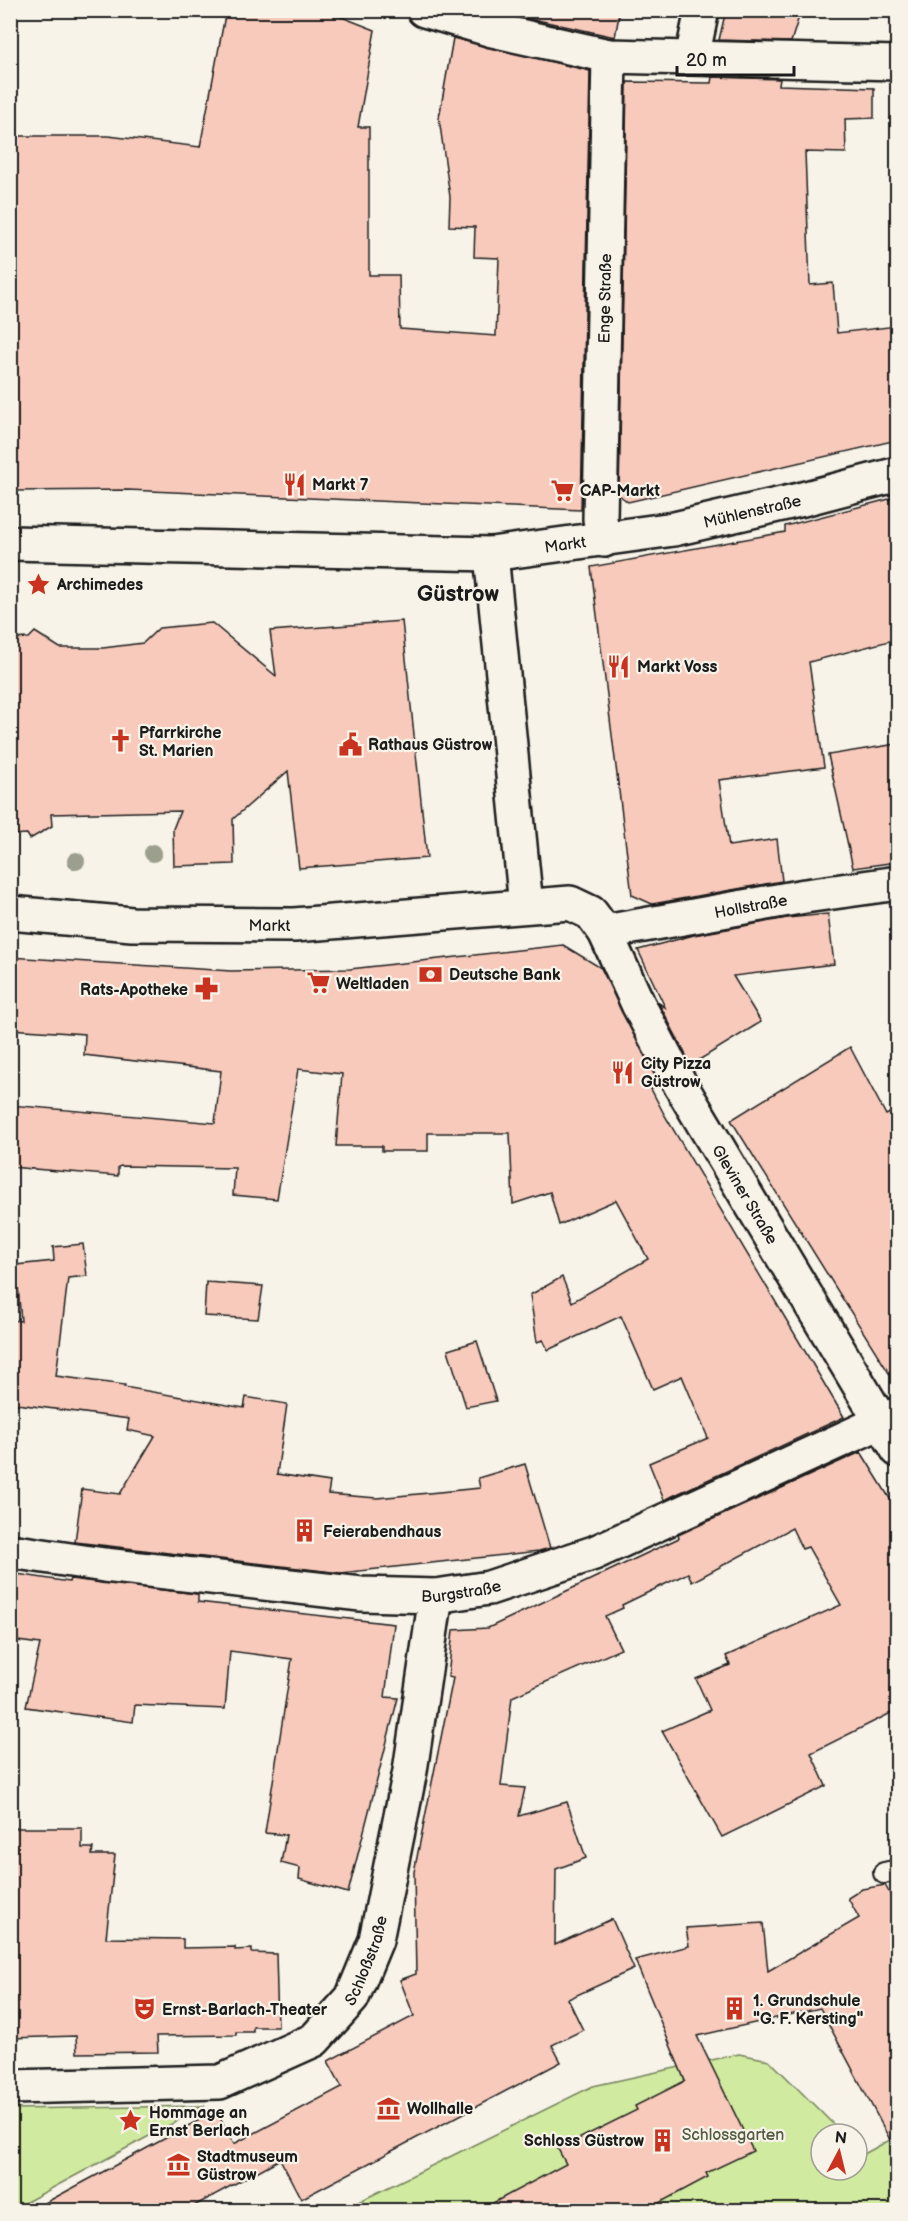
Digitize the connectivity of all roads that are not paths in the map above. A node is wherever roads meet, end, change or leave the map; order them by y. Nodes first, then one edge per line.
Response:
1 (424, 10) edge
2 (702, 10) edge
3 (609, 56) junction
4 (692, 58) junction
5 (897, 63) edge
6 (897, 474) edge
7 (604, 540) junction
8 (10, 543) edge
9 (491, 554) junction
10 (897, 884) edge
11 (526, 906) junction
12 (10, 913) edge
13 (605, 932) junction
14 (889, 1417) edge
15 (897, 1450) edge
16 (10, 1551) edge
17 (436, 1596) junction
18 (10, 2087) edge

1 - 3 street
2 - 4 street
3 - 4 street
3 - 7 street, Enge Straße
4 - 5 street
6 - 7 street, Mühlenstraße
7 - 9 street, Markt
8 - 9 street, Markt
9 - 11 street
10 - 13 street, Hollstraße
11 - 12 street, Markt
11 - 13 street, Markt
13 - 14 street, Gleviner Straße
14 - 15 street, Gleviner Straße
14 - 17 street, Burgstraße
16 - 17 street, Burgstraße
17 - 18 street, Schloßstraße

